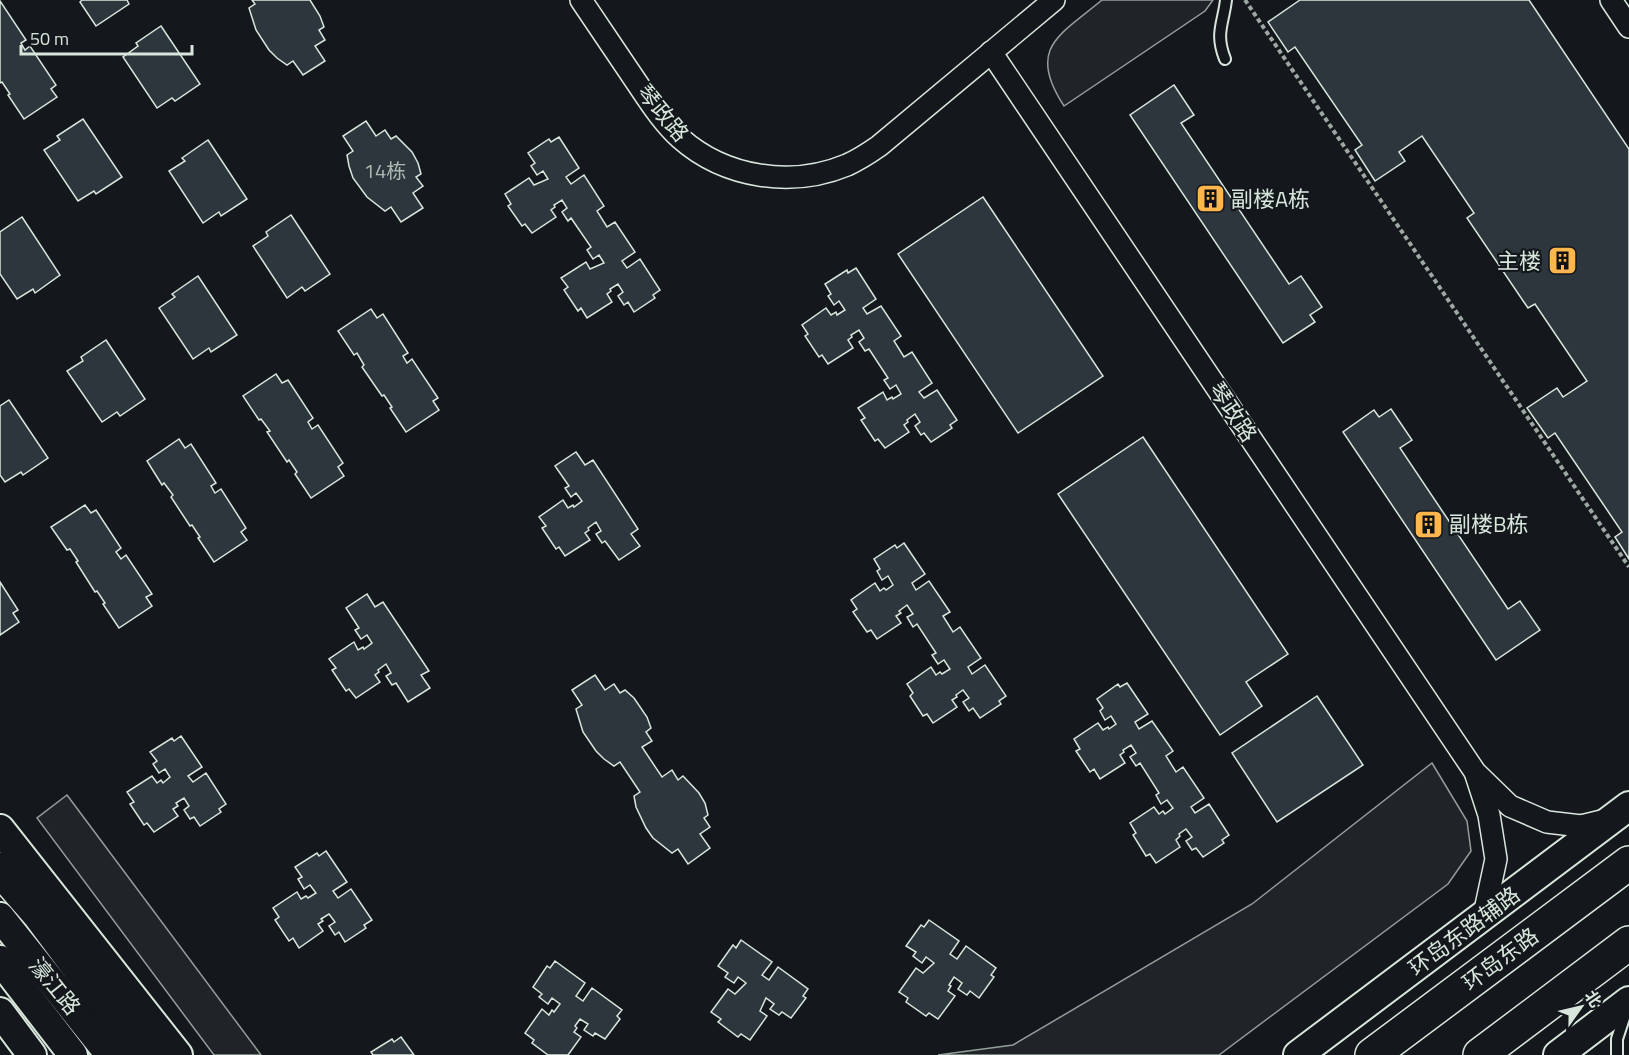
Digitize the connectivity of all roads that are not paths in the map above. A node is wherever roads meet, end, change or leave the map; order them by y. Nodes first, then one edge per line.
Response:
1 (581, 0) edge
2 (1054, 0) edge
3 (1226, 0) edge
4 (1611, 0) edge
5 (1629, 27) edge
6 (991, 52) junction
7 (1225, 58) dead end
8 (1474, 772) junction
9 (1621, 813) edge
10 (0, 829) edge
11 (1629, 863) edge
12 (0, 869) edge
13 (1484, 915) junction
14 (0, 917) edge
15 (1622, 951) edge
16 (0, 960) edge
17 (1629, 1001) edge
18 (0, 1012) edge
19 (32, 1055) edge
20 (73, 1055) edge
21 (110, 1055) edge
22 (144, 1055) edge
23 (178, 1055) edge
24 (1298, 1055) edge
25 (1372, 1055) edge
26 (1480, 1055) edge
27 (1558, 1055) edge
28 (1617, 1055) edge

1 - 6 street, 琴政路
2 - 6 street, 琴政路
3 - 7 lane
4 - 5 street
6 - 8 street, 琴政路
8 - 9 street
8 - 13 street
9 - 13 main road, 环岛东路辅路
10 - 23 main road
11 - 25 main road, 环岛东路
12 - 22 main road
13 - 24 main road, 环岛东路辅路
14 - 21 main road, 濠江路
15 - 26 main road
16 - 20 main road, 濠江路
17 - 27 main road
17 - 28 lane
18 - 19 main road

